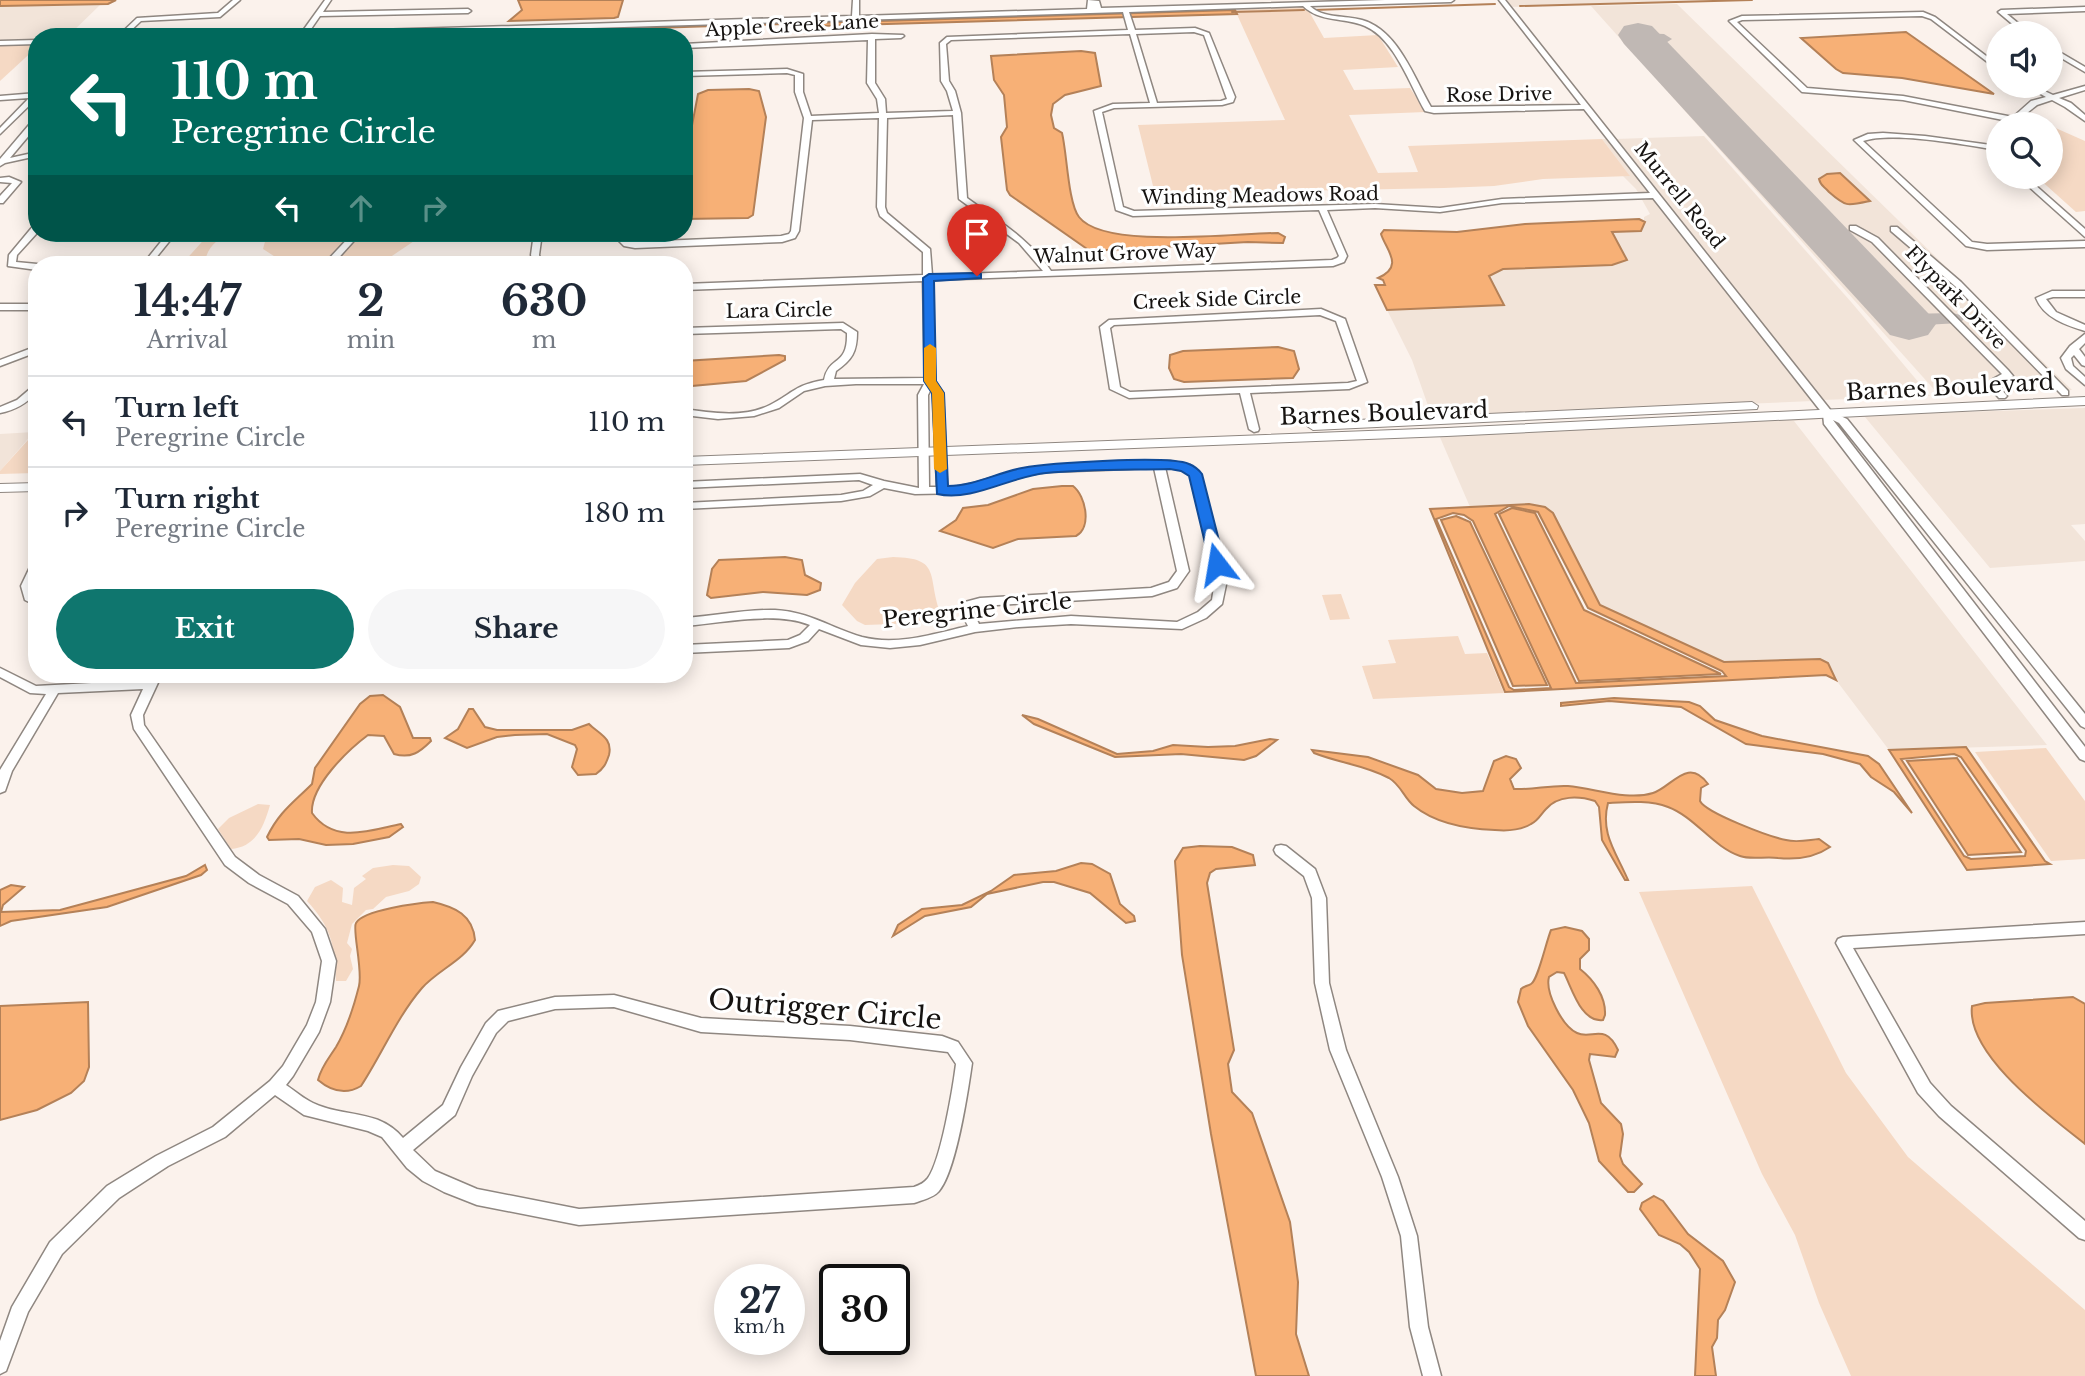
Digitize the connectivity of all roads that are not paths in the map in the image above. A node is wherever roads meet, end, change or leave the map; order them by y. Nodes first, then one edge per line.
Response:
1 (237, 0) edge
2 (328, 0) edge
3 (856, 0) edge
4 (1092, 0) edge
5 (1189, 0) edge
6 (1451, 0) edge
7 (1502, 0) edge
8 (1305, 5) junction
9 (1192, 9) junction
10 (2085, 9) edge
11 (468, 11) dead end
12 (1126, 11) junction
13 (1096, 12) junction
14 (318, 15) junction
15 (855, 19) junction
16 (2012, 21) edge
17 (128, 28) edge
18 (308, 28) edge
19 (524, 28) edge
20 (1132, 32) junction
21 (872, 36) junction
22 (901, 36) dead end
23 (28, 42) edge
24 (0, 43) edge
25 (693, 46) edge
26 (2063, 56) edge
27 (1986, 59) edge
28 (2085, 70) edge
29 (693, 74) edge
30 (2085, 88) edge
31 (2063, 93) edge
32 (28, 96) edge
33 (0, 98) edge
34 (2046, 98) edge
35 (2055, 98) edge
36 (28, 104) edge
37 (1154, 104) junction
38 (1586, 107) junction
39 (2023, 112) edge
40 (957, 113) junction
41 (883, 116) junction
42 (1986, 117) edge
43 (808, 118) junction
44 (2085, 119) edge
45 (0, 132) edge
46 (28, 132) edge
47 (1986, 147) edge
48 (28, 156) edge
49 (2, 162) edge
50 (0, 180) edge
51 (2035, 189) edge
52 (1655, 195) junction
53 (0, 201) edge
54 (1322, 208) junction
55 (1853, 228) dead end
56 (1894, 229) dead end
57 (2085, 234) edge
58 (28, 238) edge
59 (165, 242) edge
60 (348, 242) edge
61 (625, 242) edge
62 (689, 242) edge
63 (693, 242) edge
64 (2085, 244) edge
65 (153, 256) edge
66 (335, 256) edge
67 (28, 266) edge
68 (1049, 274) junction
69 (929, 278) junction
70 (693, 287) edge
71 (2085, 294) edge
72 (0, 307) edge
73 (28, 307) edge
74 (2085, 328) edge
75 (693, 331) edge
76 (2085, 337) edge
77 (2073, 348) junction
78 (28, 352) edge
79 (0, 363) edge
80 (2085, 363) edge
81 (930, 381) junction
82 (2085, 382) edge
83 (828, 384) junction
84 (1244, 390) junction
85 (2065, 393) junction
86 (2085, 393) edge
87 (28, 396) edge
88 (2002, 396) junction
89 (2085, 401) edge
90 (1824, 408) junction
91 (0, 410) edge
92 (693, 413) edge
93 (1606, 418) junction
94 (1250, 432) junction
95 (1228, 440) junction
96 (1120, 444) junction
97 (932, 446) junction
98 (693, 450) edge
99 (693, 460) edge
100 (1159, 465) junction
101 (28, 476) edge
102 (0, 478) edge
103 (882, 484) junction
104 (693, 485) edge
105 (28, 486) edge
106 (0, 488) edge
107 (924, 491) junction
108 (942, 491) junction
109 (693, 506) edge
110 (693, 621) edge
111 (818, 623) junction
112 (975, 628) junction
113 (693, 649) edge
114 (0, 672) edge
115 (117, 683) edge
116 (151, 683) edge
117 (54, 690) junction
118 (2085, 722) edge
119 (2061, 725) junction
120 (2078, 739) edge
121 (2085, 757) edge
122 (0, 788) edge
123 (1281, 850) dead end
124 (2085, 928) edge
125 (275, 1086) junction
126 (404, 1148) junction
127 (2085, 1232) edge
128 (0, 1364) edge
129 (1432, 1376) edge

1 - 17 street
2 - 14 street
3 - 15 street
4 - 13 street
5 - 9 street
6 - 8 street
7 - 38 street, Murrell Road
8 - 9 street
8 - 38 street, Rose Drive
9 - 12 street
10 - 16 street
11 - 14 street
12 - 13 street
12 - 20 street
13 - 15 street
14 - 18 street
15 - 19 street
20 - 37 street
20 - 37 street, Winding Meadows Road
20 - 40 street
21 - 22 street, Apple Creek Lane
21 - 25 street, Apple Creek Lane
21 - 41 street
23 - 24 street
26 - 28 street
27 - 42 street
29 - 43 street
30 - 31 street
32 - 33 street
34 - 39 street
35 - 44 street
36 - 45 street
37 - 54 street, Winding Meadows Road
38 - 52 street, Murrell Road
40 - 41 street
40 - 68 street
41 - 43 street
41 - 69 street
43 - 63 street
46 - 49 street
47 - 64 street
48 - 49 street
50 - 53 street
51 - 57 street
52 - 54 street, Winding Meadows Road
52 - 90 street, Murrell Road
54 - 68 street, Walnut Grove Way
55 - 88 street, Flypark Drive
56 - 85 street, Flypark Drive
58 - 67 street
59 - 65 street
60 - 66 street
61 - 62 street
68 - 69 street, Walnut Grove Way
69 - 70 street, Walnut Grove Way
69 - 81 street
71 - 74 street
72 - 73 street
75 - 83 street, Lara Circle
76 - 77 street
77 - 80 street
77 - 82 street
78 - 79 street
81 - 83 street
81 - 97 street
83 - 92 street
84 - 84 street, Creek Side Circle
84 - 94 street
85 - 86 main road, Barnes Boulevard
85 - 88 main road, Barnes Boulevard
87 - 91 street
88 - 90 main road, Barnes Boulevard
89 - 90 main road, Barnes Boulevard
90 - 93 main road, Barnes Boulevard
90 - 93 main road, Barnes Boulevard
90 - 118 street, Murrell Road
90 - 119 street, Murrell Road
93 - 94 main road, Barnes Boulevard
93 - 95 main road, Barnes Boulevard
94 - 95 main road
94 - 96 main road
94 - 97 main road, Barnes Boulevard
95 - 96 main road, Barnes Boulevard
96 - 97 main road, Barnes Boulevard
97 - 98 main road, Barnes Boulevard
97 - 99 main road, Barnes Boulevard
97 - 107 street
97 - 108 street
100 - 108 street, Peregrine Circle
100 - 112 street
100 - 112 street, Peregrine Circle
101 - 102 main road
103 - 104 street, Peregrine Circle
103 - 107 street, Peregrine Circle
103 - 109 street
105 - 106 main road
107 - 108 street, Peregrine Circle
110 - 111 street, Peregrine Circle
111 - 112 street, Peregrine Circle
111 - 113 street
114 - 117 street
115 - 117 street
116 - 125 street
117 - 122 street
118 - 119 street
119 - 120 street, Murrell Road
120 - 121 street, Murrell Road
123 - 129 street
124 - 127 street
125 - 126 street, Outrigger Circle
125 - 128 street
126 - 126 street, Outrigger Circle

